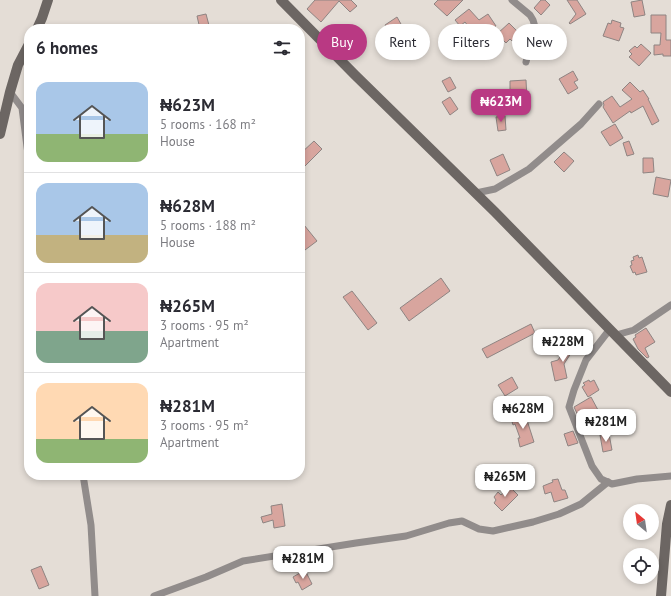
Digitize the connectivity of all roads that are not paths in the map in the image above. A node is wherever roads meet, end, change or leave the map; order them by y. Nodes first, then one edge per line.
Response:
1 (48, 0) edge
2 (281, 0) edge
3 (512, 0) edge
4 (39, 24) edge
5 (304, 24) edge
6 (305, 25) edge
7 (24, 54) edge
8 (526, 62) dead end
9 (10, 92) junction
10 (599, 104) dead end
11 (24, 123) edge
12 (0, 134) edge
13 (476, 193) junction
14 (671, 305) edge
15 (613, 332) junction
16 (671, 392) edge
17 (671, 476) edge
18 (84, 480) edge
19 (608, 482) junction
20 (671, 505) edge
21 (95, 596) edge
22 (154, 596) edge
23 (661, 596) edge

1 - 4 street
2 - 5 street
3 - 8 street
6 - 13 street
7 - 9 street
9 - 11 street
9 - 12 street
10 - 13 street
13 - 15 street
14 - 15 street
15 - 16 street
15 - 19 street
17 - 19 street
18 - 21 street
19 - 22 street
20 - 23 street

